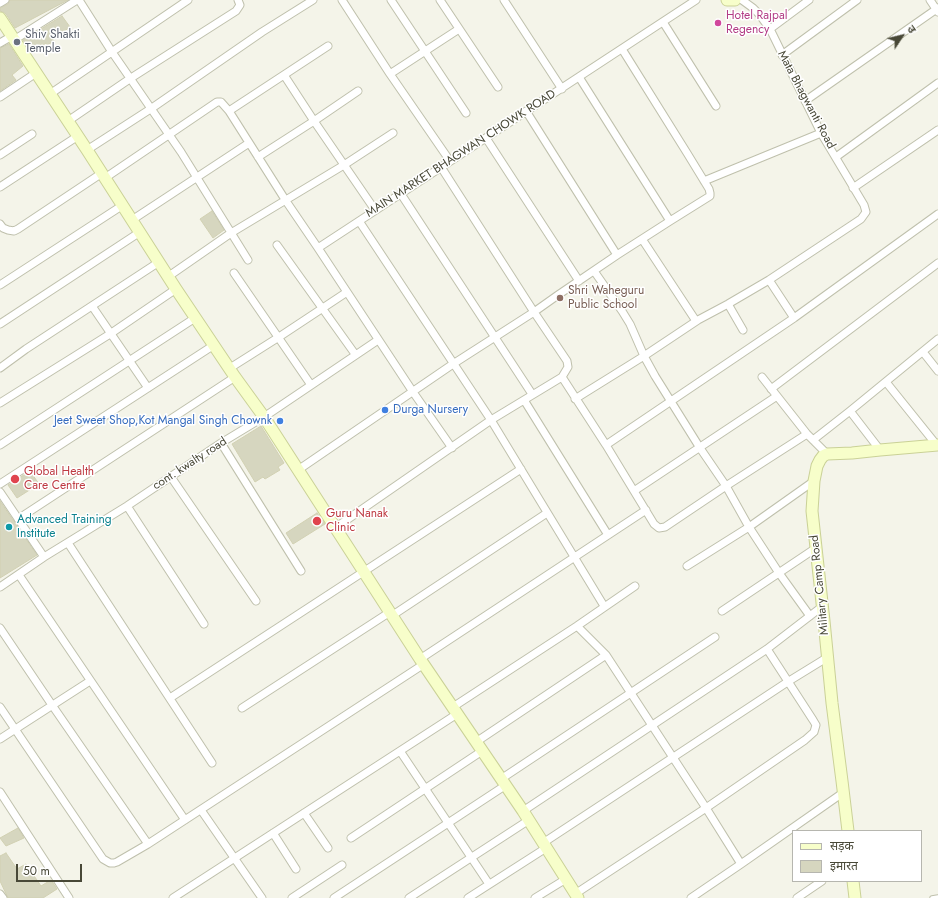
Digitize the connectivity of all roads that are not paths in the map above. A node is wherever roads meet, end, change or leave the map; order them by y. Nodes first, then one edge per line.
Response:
1 (5, 0) edge
2 (78, 0) edge
3 (188, 0) edge
4 (238, 0) edge
5 (313, 0) edge
6 (342, 0) edge
7 (391, 0) edge
8 (440, 0) edge
9 (504, 0) edge
10 (696, 0) edge
11 (727, 0) edge
12 (735, 0) edge
13 (742, 0) edge
14 (808, 0) edge
15 (857, 0) edge
16 (930, 0) edge
17 (0, 4) edge
18 (937, 10) edge
19 (0, 18) edge
20 (663, 22) junction
21 (459, 29) junction
22 (770, 29) junction
23 (13, 38) junction
24 (0, 43) edge
25 (328, 46) dead end
26 (622, 49) junction
27 (112, 52) junction
28 (425, 52) junction
29 (782, 55) junction
30 (36, 73) junction
31 (390, 74) junction
32 (284, 75) junction
33 (579, 77) junction
34 (131, 78) junction
35 (938, 83) edge
36 (498, 87) dead end
37 (562, 89) junction
38 (358, 91) dead end
39 (50, 94) junction
40 (0, 97) edge
41 (805, 101) junction
42 (716, 106) dead end
43 (152, 108) junction
44 (229, 111) junction
45 (526, 112) junction
46 (466, 113) dead end
47 (68, 121) junction
48 (314, 121) junction
49 (938, 130) edge
50 (821, 133) junction
51 (32, 134) dead end
52 (393, 134) dead end
53 (169, 135) junction
54 (78, 136) junction
55 (486, 138) junction
56 (249, 143) junction
57 (87, 150) junction
58 (0, 155) edge
59 (258, 157) junction
60 (836, 157) junction
61 (450, 162) junction
62 (344, 165) junction
63 (442, 167) junction
64 (104, 175) junction
65 (197, 177) junction
66 (704, 181) junction
67 (0, 186) edge
68 (853, 188) junction
69 (401, 194) junction
70 (286, 201) junction
71 (123, 205) junction
72 (375, 210) junction
73 (938, 214) edge
74 (132, 220) junction
75 (670, 220) junction
76 (358, 221) junction
77 (0, 224) edge
78 (140, 232) junction
79 (230, 233) junction
80 (642, 238) junction
81 (277, 245) dead end
82 (318, 248) junction
83 (617, 255) junction
84 (248, 260) dead end
85 (159, 262) junction
86 (938, 263) edge
87 (594, 271) junction
88 (234, 273) dead end
89 (168, 276) junction
90 (769, 280) junction
91 (579, 281) junction
92 (0, 285) edge
93 (176, 289) junction
94 (347, 292) junction
95 (728, 304) junction
96 (92, 306) junction
97 (322, 308) junction
98 (534, 312) junction
99 (196, 318) junction
100 (794, 318) junction
101 (696, 321) junction
102 (0, 324) edge
103 (743, 330) dead end
104 (110, 334) junction
105 (279, 338) junction
106 (496, 338) junction
107 (938, 339) edge
108 (378, 340) junction
109 (214, 345) junction
110 (923, 352) junction
111 (356, 354) junction
112 (644, 356) junction
113 (129, 361) junction
114 (453, 364) junction
115 (0, 368) edge
116 (232, 372) junction
117 (938, 372) edge
118 (562, 377) junction
119 (762, 377) dead end
120 (886, 382) junction
121 (311, 385) junction
122 (148, 388) junction
123 (771, 389) junction
124 (413, 392) junction
125 (532, 394) junction
126 (777, 396) junction
127 (575, 399) junction
128 (524, 400) junction
129 (671, 401) junction
130 (0, 403) edge
131 (850, 411) junction
132 (264, 417) junction
133 (491, 420) junction
134 (807, 434) junction
135 (813, 440) junction
136 (221, 443) junction
137 (936, 443) edge
138 (0, 445) edge
139 (606, 445) junction
140 (452, 448) junction
141 (700, 448) junction
142 (880, 450) junction
143 (827, 454) junction
144 (520, 469) junction
145 (298, 470) junction
146 (172, 476) junction
147 (814, 481) junction
148 (0, 484) edge
149 (726, 486) junction
150 (634, 491) junction
151 (0, 492) edge
152 (127, 506) junction
153 (646, 510) junction
154 (547, 513) junction
155 (18, 519) junction
156 (749, 527) junction
157 (335, 528) junction
158 (608, 534) junction
159 (68, 542) junction
160 (816, 548) junction
161 (44, 557) junction
162 (574, 557) junction
163 (688, 566) dead end
164 (301, 571) dead end
165 (363, 571) junction
166 (779, 573) junction
167 (19, 574) junction
168 (635, 586) dead end
169 (0, 587) edge
170 (256, 602) dead end
171 (604, 606) junction
172 (819, 609) dead end
173 (722, 611) dead end
174 (391, 614) junction
175 (810, 616) junction
176 (204, 624) dead end
177 (577, 626) junction
178 (0, 628) edge
179 (715, 637) dead end
180 (767, 649) junction
181 (606, 655) junction
182 (828, 658) junction
183 (422, 661) junction
184 (90, 681) junction
185 (789, 681) junction
186 (631, 694) junction
187 (170, 698) junction
188 (52, 705) junction
189 (0, 707) edge
190 (242, 708) dead end
191 (455, 710) junction
192 (652, 726) junction
193 (15, 729) junction
194 (0, 739) edge
195 (479, 746) junction
196 (400, 751) junction
197 (673, 758) junction
198 (212, 763) dead end
199 (503, 782) junction
200 (425, 788) junction
201 (0, 792) edge
202 (844, 792) junction
203 (706, 808) junction
204 (201, 810) junction
205 (522, 811) junction
206 (304, 813) junction
207 (185, 820) junction
208 (529, 820) junction
209 (448, 822) junction
210 (848, 830) edge
211 (273, 833) junction
212 (351, 838) dead end
213 (148, 844) junction
214 (545, 845) junction
215 (328, 848) dead end
216 (471, 857) junction
217 (234, 858) junction
218 (741, 864) junction
219 (342, 865) dead end
220 (296, 869) dead end
221 (566, 879) junction
222 (821, 882) edge
223 (853, 882) edge
224 (489, 884) junction
225 (0, 894) edge
226 (576, 896) edge
227 (177, 897) edge
228 (938, 897) edge
229 (3, 898) edge
230 (69, 898) edge
231 (262, 898) edge
232 (292, 898) edge
233 (334, 898) edge
234 (409, 898) edge
235 (468, 898) edge
236 (535, 898) edge
237 (691, 898) edge
238 (797, 898) edge
239 (855, 898) edge
240 (932, 898) edge

1 - 17 street
2 - 23 street
2 - 27 street
3 - 27 street
4 - 34 street
5 - 43 street
6 - 31 street
7 - 28 street
8 - 21 street
9 - 37 street
10 - 20 street, MAIN MARKET BHAGWAN CHOWK ROAD
11 - 12 street
13 - 22 street, Mata Bhagwanti Road
14 - 22 street
15 - 29 street
16 - 18 street
18 - 41 street
19 - 23 street
20 - 26 street, MAIN MARKET BHAGWAN CHOWK ROAD
20 - 42 street
21 - 28 street
21 - 36 street
22 - 29 street, Mata Bhagwanti Road
23 - 24 street
23 - 30 street
25 - 32 street
26 - 33 street, MAIN MARKET BHAGWAN CHOWK ROAD
26 - 66 street
27 - 34 street
27 - 39 street
28 - 31 street
28 - 46 street
29 - 41 street, Mata Bhagwanti Road
30 - 39 street
30 - 40 street
31 - 61 street
32 - 44 street
32 - 48 street
33 - 37 street, MAIN MARKET BHAGWAN CHOWK ROAD
33 - 75 street
34 - 43 street
34 - 47 street
35 - 60 street
37 - 45 street, MAIN MARKET BHAGWAN CHOWK ROAD
38 - 48 street
39 - 47 street
41 - 50 street, Mata Bhagwanti Road
43 - 53 street
43 - 57 street
44 - 53 street
44 - 56 street
45 - 55 street, MAIN MARKET BHAGWAN CHOWK ROAD
45 - 83 street
47 - 54 street
48 - 59 street
48 - 62 street
49 - 68 street
50 - 60 street, Mata Bhagwanti Road
50 - 66 street
51 - 58 street
52 - 62 street
53 - 64 street
53 - 65 street
54 - 57 street
54 - 67 street
55 - 61 street, MAIN MARKET BHAGWAN CHOWK ROAD
55 - 91 street
56 - 59 street
56 - 65 street
57 - 64 street
59 - 70 street
60 - 68 street, Mata Bhagwanti Road
61 - 63 street, MAIN MARKET BHAGWAN CHOWK ROAD
62 - 70 street
62 - 72 street
63 - 69 street, MAIN MARKET BHAGWAN CHOWK ROAD
63 - 98 street
64 - 71 street
64 - 77 street
65 - 74 street
65 - 79 street
66 - 75 street
68 - 90 street, Mata Bhagwanti Road
69 - 72 street, MAIN MARKET BHAGWAN CHOWK ROAD
69 - 106 street
70 - 79 street
70 - 82 street
71 - 74 street
71 - 92 street
72 - 76 street, MAIN MARKET BHAGWAN CHOWK ROAD
73 - 100 street
74 - 78 street
75 - 80 street
76 - 82 street, MAIN MARKET BHAGWAN CHOWK ROAD
76 - 114 street
78 - 85 street
78 - 102 street
79 - 84 street
79 - 89 street
80 - 83 street
80 - 101 street
81 - 97 street
82 - 94 street
83 - 87 street
85 - 89 street
85 - 96 street
86 - 123 street
87 - 91 street
87 - 112 street
88 - 105 street
89 - 93 street
90 - 95 street
90 - 100 street
91 - 98 street
93 - 99 street
93 - 104 street
94 - 97 street
94 - 108 street
95 - 101 street
95 - 103 street
96 - 104 street
96 - 115 street
97 - 105 street
97 - 111 street
98 - 106 street
98 - 118 street
99 - 109 street
99 - 113 street
100 - 129 street
101 - 112 street
104 - 113 street
104 - 130 street
105 - 116 street
105 - 121 street
106 - 114 street
106 - 125 street
107 - 110 street
108 - 111 street, cont. kwalty road
108 - 124 street
109 - 116 street
109 - 122 street
110 - 117 street
110 - 120 street
111 - 121 street, cont. kwalty road
112 - 127 street
112 - 129 street
113 - 122 street
113 - 138 street
114 - 124 street
114 - 133 street
116 - 132 street
116 - 155 street
118 - 125 street
118 - 127 street
119 - 123 street
120 - 131 street
120 - 137 street
121 - 132 street, cont. kwalty road
122 - 148 street
123 - 126 street
124 - 140 street
124 - 145 street
125 - 128 street
126 - 134 street
126 - 141 street
127 - 139 street
128 - 133 street
128 - 158 street
129 - 139 street
129 - 141 street
131 - 135 street
131 - 142 street
132 - 136 street, cont. kwalty road
132 - 145 street
133 - 140 street
133 - 144 street
134 - 135 street
134 - 149 street
135 - 143 street
136 - 146 street, cont. kwalty road
136 - 164 street
137 - 142 street
139 - 150 street
140 - 157 street
141 - 149 street
141 - 150 street
142 - 143 street
143 - 147 street, Military Camp Road
144 - 154 street
144 - 165 street
145 - 157 street
146 - 152 street, cont. kwalty road
146 - 170 street
147 - 156 street
147 - 160 street, Military Camp Road
149 - 153 street
149 - 156 street
150 - 153 street
151 - 155 street
152 - 159 street, cont. kwalty road
152 - 176 street
153 - 158 street
154 - 162 street
154 - 174 street
155 - 161 street
156 - 163 street
156 - 166 street
157 - 165 street
158 - 162 street
159 - 161 street, cont. kwalty road
159 - 187 street
160 - 166 street
160 - 182 street, Military Camp Road
161 - 167 street, cont. kwalty road
162 - 171 street
162 - 183 street
165 - 174 street
165 - 187 street
166 - 173 street
166 - 175 street
167 - 169 street, cont. kwalty road
167 - 184 street
168 - 171 street
171 - 177 street
172 - 175 street
174 - 183 street
174 - 190 street
175 - 180 street
177 - 181 street
177 - 191 street
178 - 188 street
179 - 186 street
180 - 185 street
180 - 192 street
181 - 186 street
181 - 195 street
182 - 185 street
182 - 202 street, Military Camp Road
183 - 191 street
183 - 204 street
184 - 188 street
184 - 207 street
185 - 197 street
185 - 203 street
186 - 192 street
186 - 199 street
187 - 198 street
188 - 193 street
188 - 213 street
189 - 193 street
191 - 195 street
191 - 196 street
192 - 197 street
192 - 205 street
193 - 194 street
193 - 213 street
195 - 199 street
195 - 200 street
196 - 200 street
196 - 206 street
197 - 203 street
197 - 214 street
199 - 205 street
199 - 209 street
200 - 209 street
200 - 212 street
201 - 230 street
202 - 210 street, Military Camp Road
202 - 218 street
203 - 218 street
203 - 226 street
204 - 207 street
204 - 217 street
205 - 208 street
206 - 211 street
206 - 215 street
207 - 213 street
208 - 214 street
208 - 216 street
209 - 216 street
209 - 233 street
211 - 217 street
211 - 220 street
214 - 221 street
214 - 224 street
216 - 224 street
216 - 234 street
217 - 227 street
217 - 231 street
218 - 237 street
219 - 232 street
221 - 226 street
221 - 236 street
222 - 238 street
223 - 239 street
224 - 235 street
225 - 229 street
228 - 240 lane

